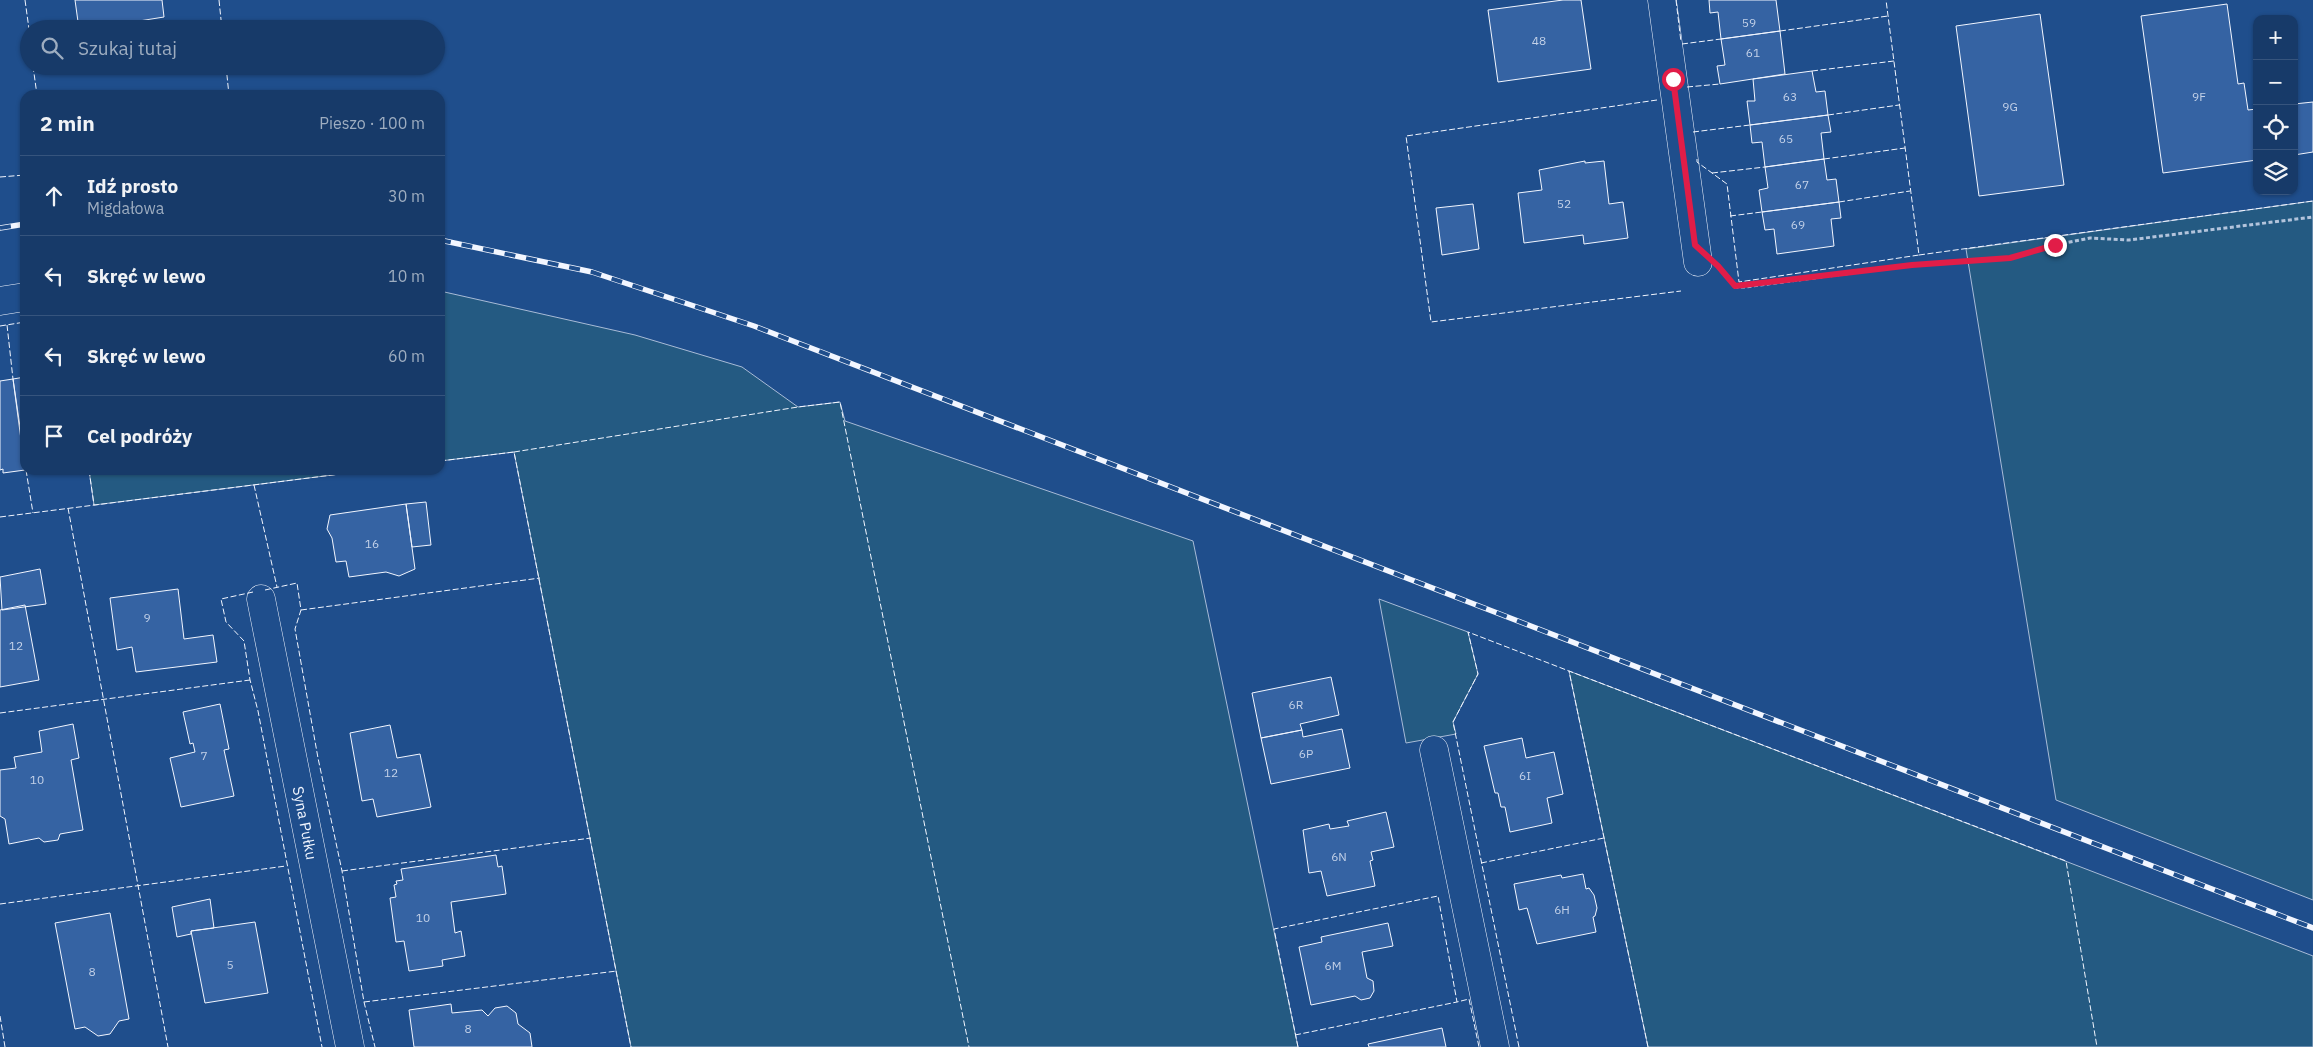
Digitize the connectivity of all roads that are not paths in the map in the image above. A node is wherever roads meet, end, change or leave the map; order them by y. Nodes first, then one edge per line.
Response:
1 (1662, 0) edge
2 (1697, 253) road end
3 (20, 298) edge
4 (0, 301) edge
5 (260, 599) dead end
6 (1434, 750) dead end
7 (350, 1047) edge
8 (1495, 1047) edge

1 - 2 street
3 - 4 street
5 - 7 street, Syna Pułku
6 - 8 street

